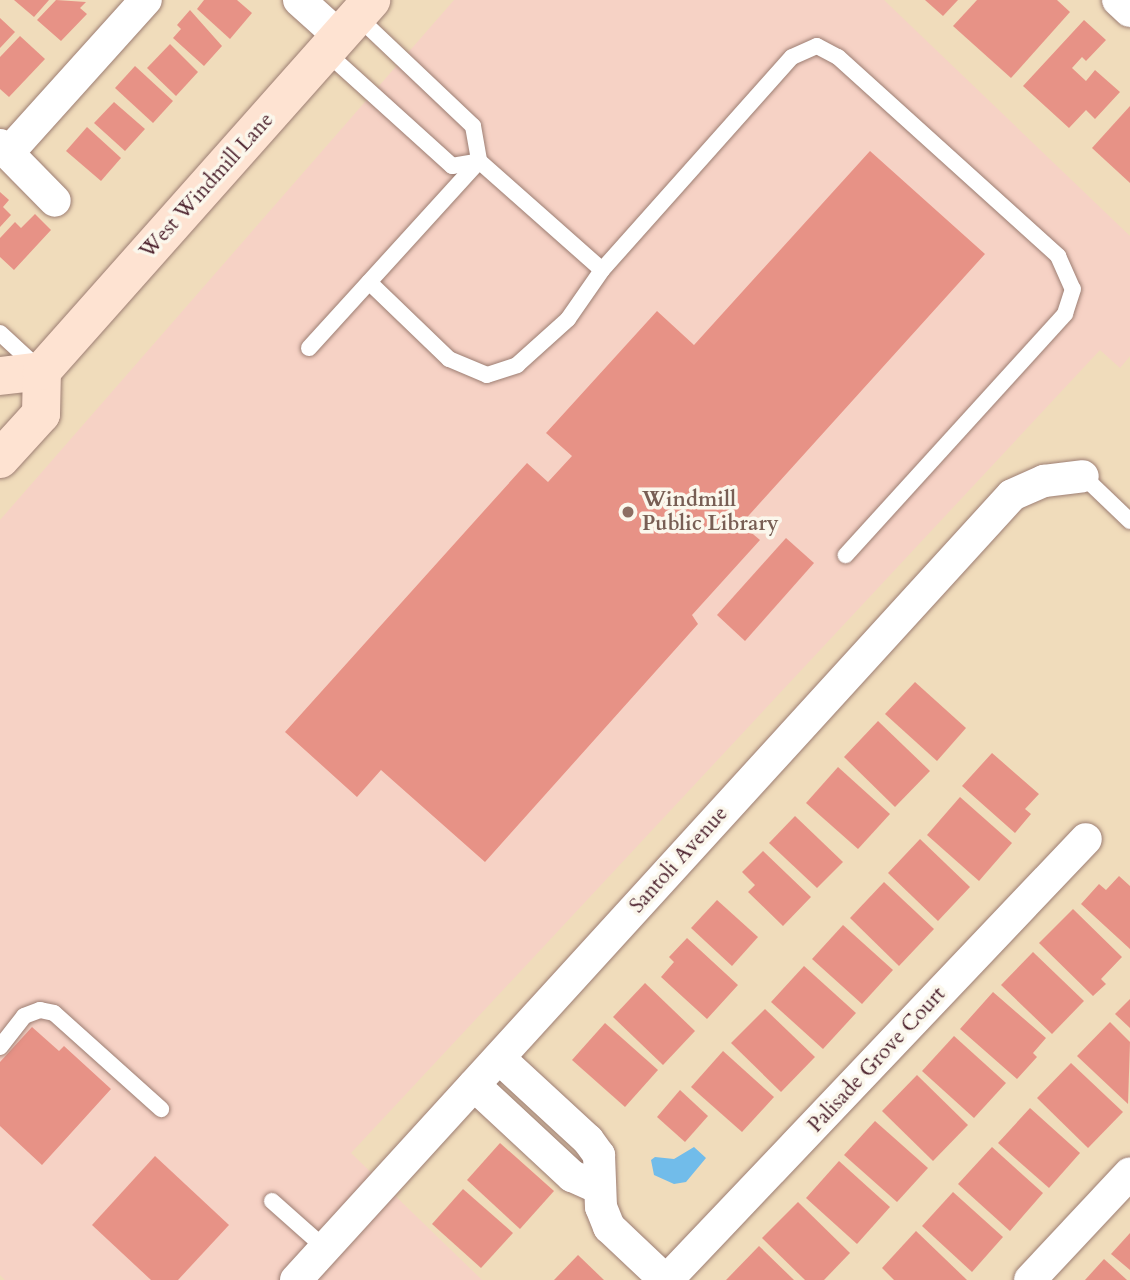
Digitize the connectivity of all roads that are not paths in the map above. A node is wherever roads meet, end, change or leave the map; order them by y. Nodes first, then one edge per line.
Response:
1 (299, 0) edge
2 (1118, 0) edge
3 (144, 1) edge
4 (1130, 11) edge
5 (348, 26) edge
6 (4, 149) edge
7 (479, 161) junction
8 (55, 201) dead end
9 (602, 270) junction
10 (369, 282) junction
11 (0, 333) edge
12 (309, 348) dead end
13 (42, 371) junction
14 (0, 376) edge
15 (0, 459) edge
16 (1083, 476) joint
17 (1130, 521) edge
18 (846, 555) dead end
19 (1086, 839) dead end
20 (0, 1047) edge
21 (499, 1058) junction
22 (474, 1085) junction
23 (161, 1109) dead end
24 (1130, 1173) edge
25 (599, 1188) junction
26 (272, 1201) dead end
27 (326, 1248) junction
28 (296, 1280) edge
29 (666, 1280) edge
30 (1030, 1280) edge

1 - 5 street
2 - 4 street
3 - 6 street
5 - 7 lane
5 - 7 lane
5 - 13 main road, West Windmill Lane
6 - 8 street
7 - 9 lane
7 - 10 lane
9 - 10 lane
9 - 18 lane
10 - 12 lane
11 - 13 lane
13 - 14 main road
13 - 15 main road
16 - 17 lane
16 - 21 street, Santoli Avenue
19 - 29 street, Palisade Grove Court
20 - 23 lane
21 - 22 street, Santoli Avenue
21 - 25 street
22 - 25 street
22 - 27 street, Santoli Avenue
24 - 30 street
25 - 29 street
26 - 27 lane
27 - 28 street, Santoli Avenue

